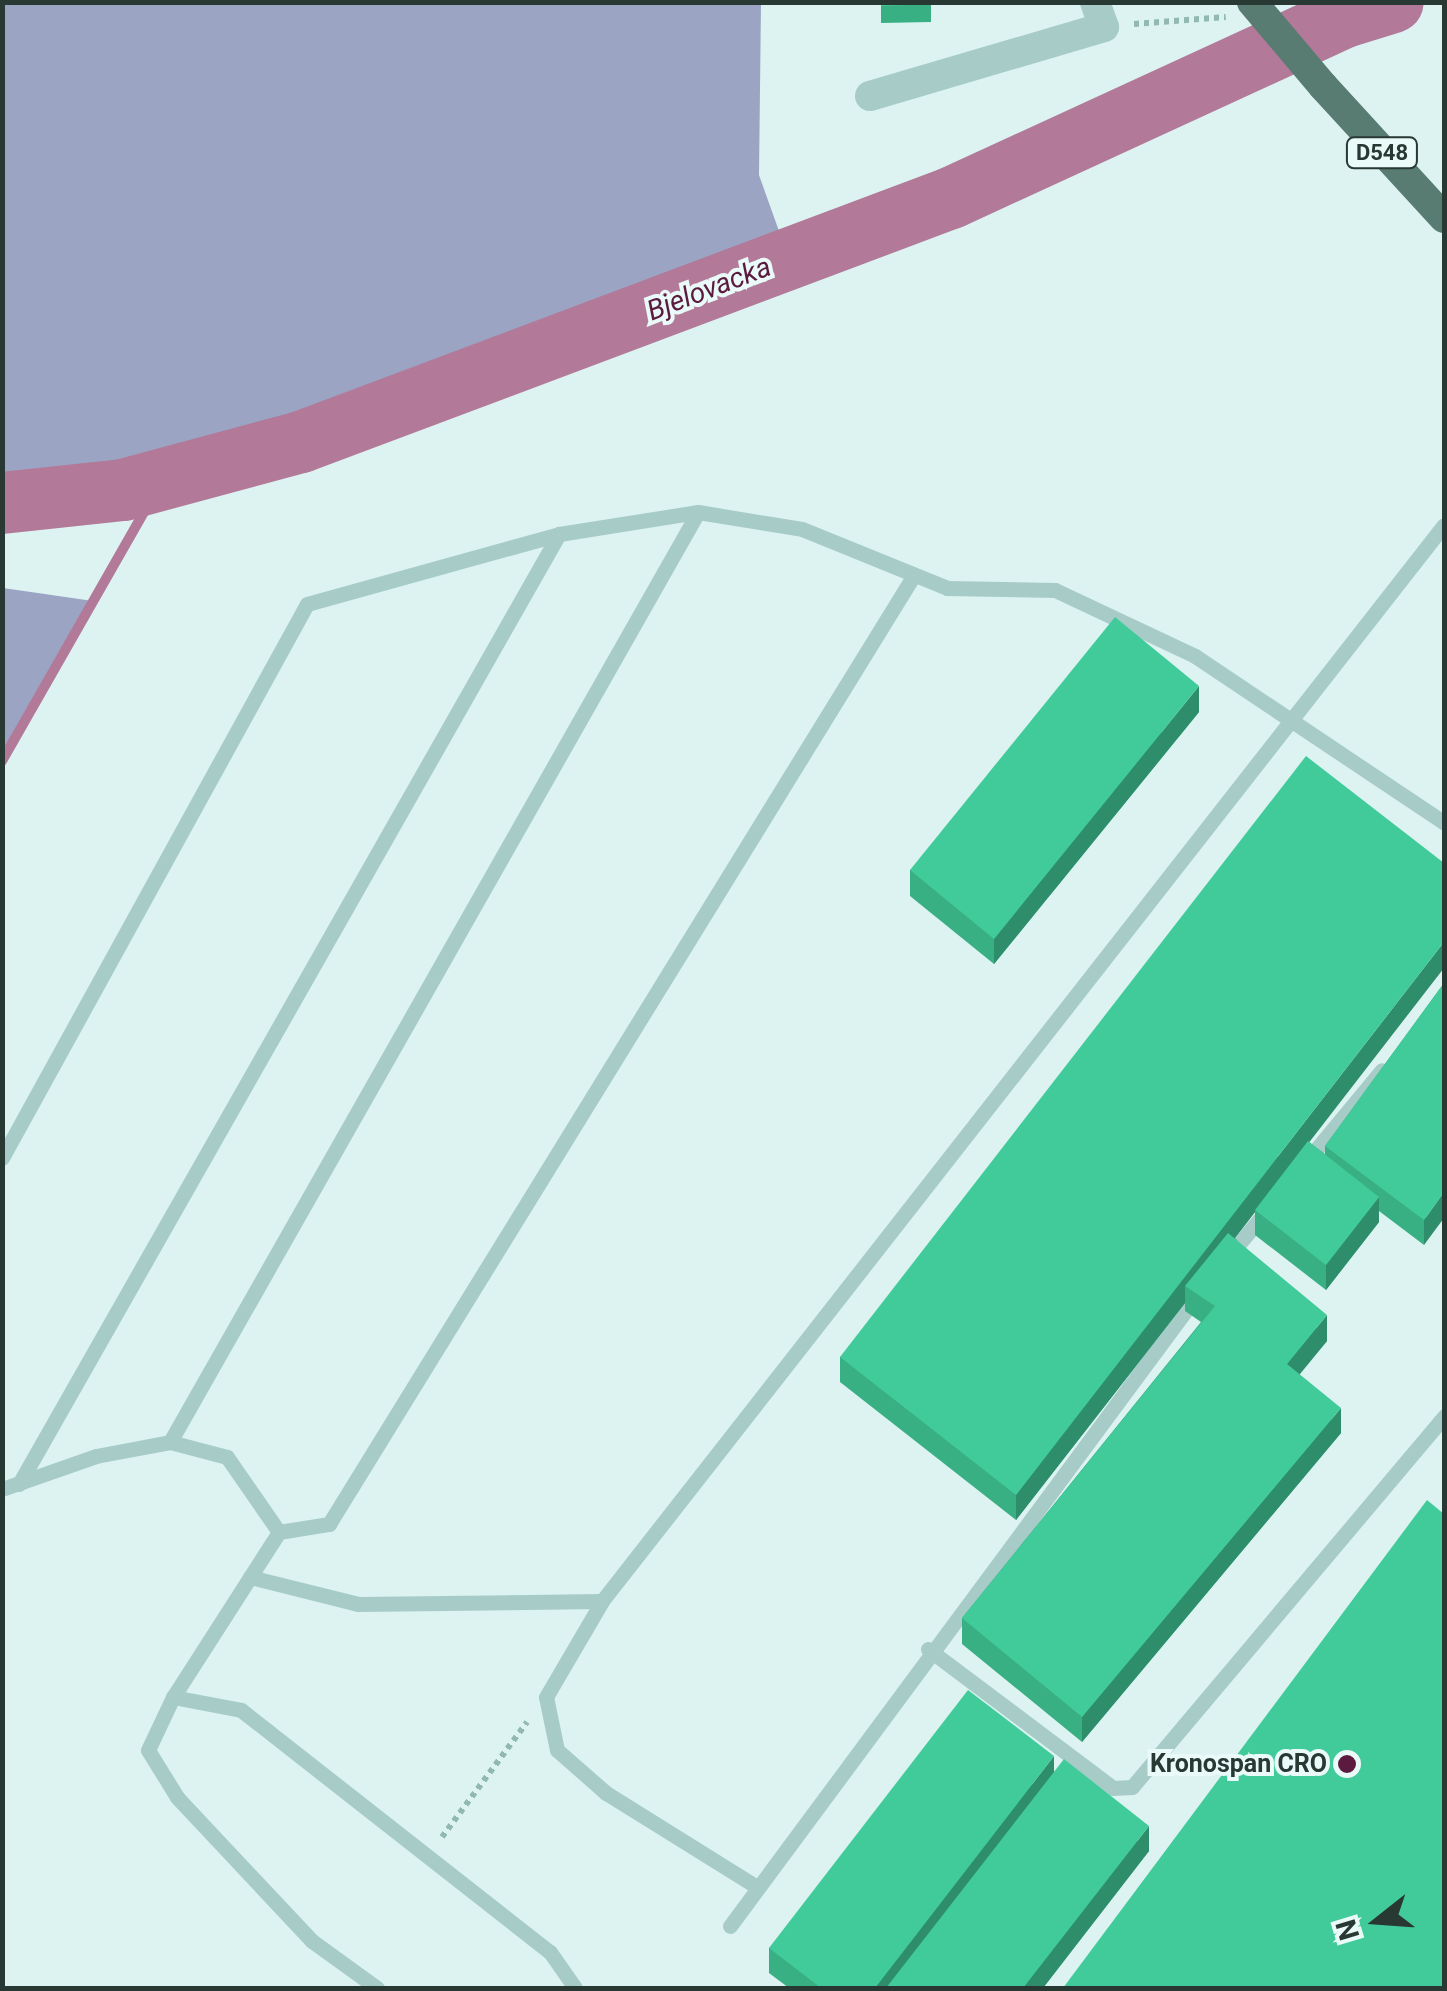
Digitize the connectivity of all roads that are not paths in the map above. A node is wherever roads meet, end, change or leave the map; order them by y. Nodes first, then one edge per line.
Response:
1 (1242, 10) edge
2 (1100, 15) edge
3 (870, 96) dead end
4 (1444, 218) edge
5 (698, 512) junction
6 (1444, 525) edge
7 (559, 534) junction
8 (914, 574) junction
9 (1292, 719) junction
10 (1444, 823) edge
11 (1394, 1055) edge
12 (2, 1158) edge
13 (1292, 1179) edge
14 (1280, 1194) edge
15 (1217, 1271) edge
16 (1204, 1286) edge
17 (1442, 1424) edge
18 (170, 1442) junction
19 (19, 1484) junction
20 (2, 1489) edge
21 (279, 1532) junction
22 (250, 1577) junction
23 (602, 1602) junction
24 (928, 1649) junction
25 (174, 1697) junction
26 (757, 1888) junction
27 (730, 1926) dead end
28 (377, 1988) edge
29 (575, 1988) edge

1 - 4 main road, D548, bridge
2 - 3 street
5 - 7 lane
5 - 8 lane
5 - 18 lane
6 - 9 lane
7 - 12 lane
7 - 19 lane
8 - 9 lane
8 - 21 lane
9 - 10 lane
9 - 23 lane
11 - 13 lane
14 - 15 lane
16 - 24 lane
17 - 24 lane
18 - 19 lane
18 - 21 lane
19 - 20 lane
21 - 22 lane
22 - 23 lane
22 - 25 lane
23 - 26 lane
24 - 26 lane
25 - 28 lane
25 - 29 lane
26 - 27 lane

